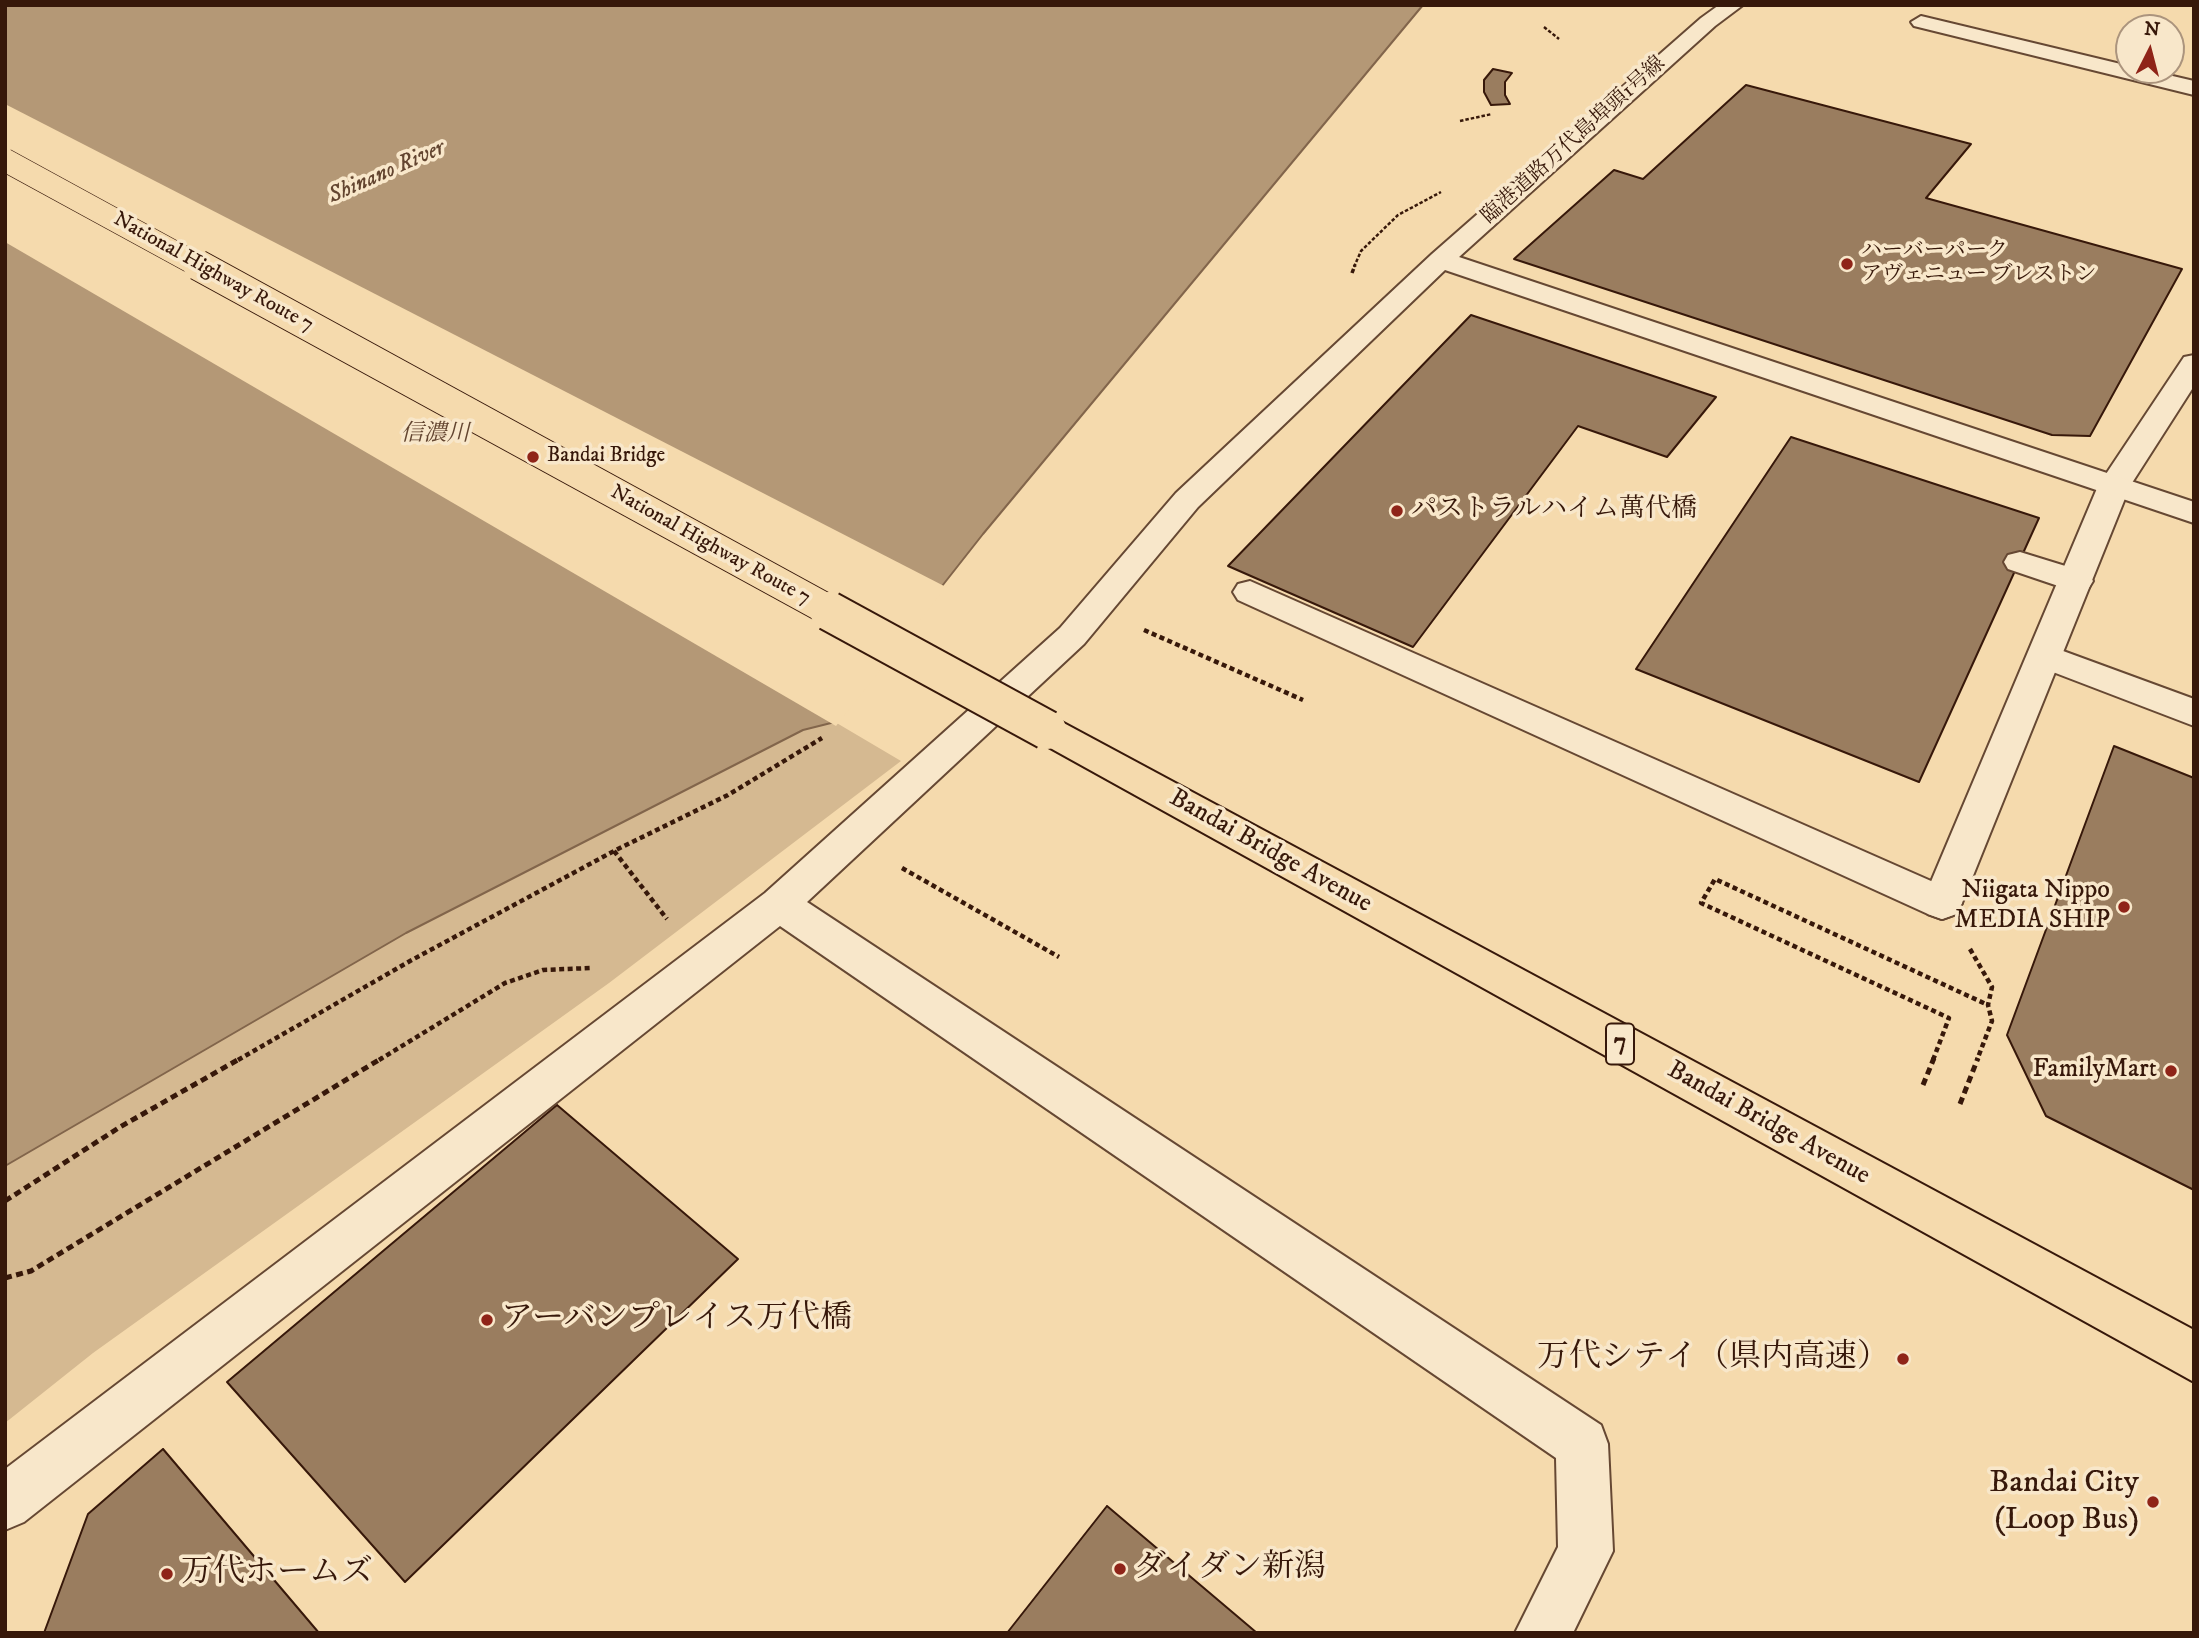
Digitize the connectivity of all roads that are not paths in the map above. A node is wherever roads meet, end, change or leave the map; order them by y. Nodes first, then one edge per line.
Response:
1 (1733, 5) edge
2 (1714, 14) edge
3 (1921, 22) dead end
4 (2194, 88) edge
5 (5, 160) edge
6 (1441, 260) junction
7 (2194, 363) edge
8 (2114, 486) junction
9 (2194, 513) edge
10 (2020, 562) dead end
11 (2076, 581) junction
12 (1250, 592) dead end
13 (2045, 656) junction
14 (2194, 713) edge
15 (1047, 730) joint
16 (779, 904) junction
17 (2194, 1357) edge
18 (5, 1503) edge
19 (1543, 1633) edge

1 - 2 street, 臨港道路万代島埠頭1号線
2 - 6 street, 臨港道路万代島埠頭1号線
3 - 4 street
5 - 15 highway, National Highway Route 7 / 7, bridge
6 - 8 street
6 - 16 street, 臨港道路万代島埠頭1号線
7 - 8 street
8 - 9 street
8 - 11 street
10 - 11 street
11 - 13 street
12 - 13 street
13 - 14 street
15 - 17 highway, Bandai Bridge Avenue / 7
16 - 18 street, 臨港道路万代島埠頭1号線
16 - 19 street

